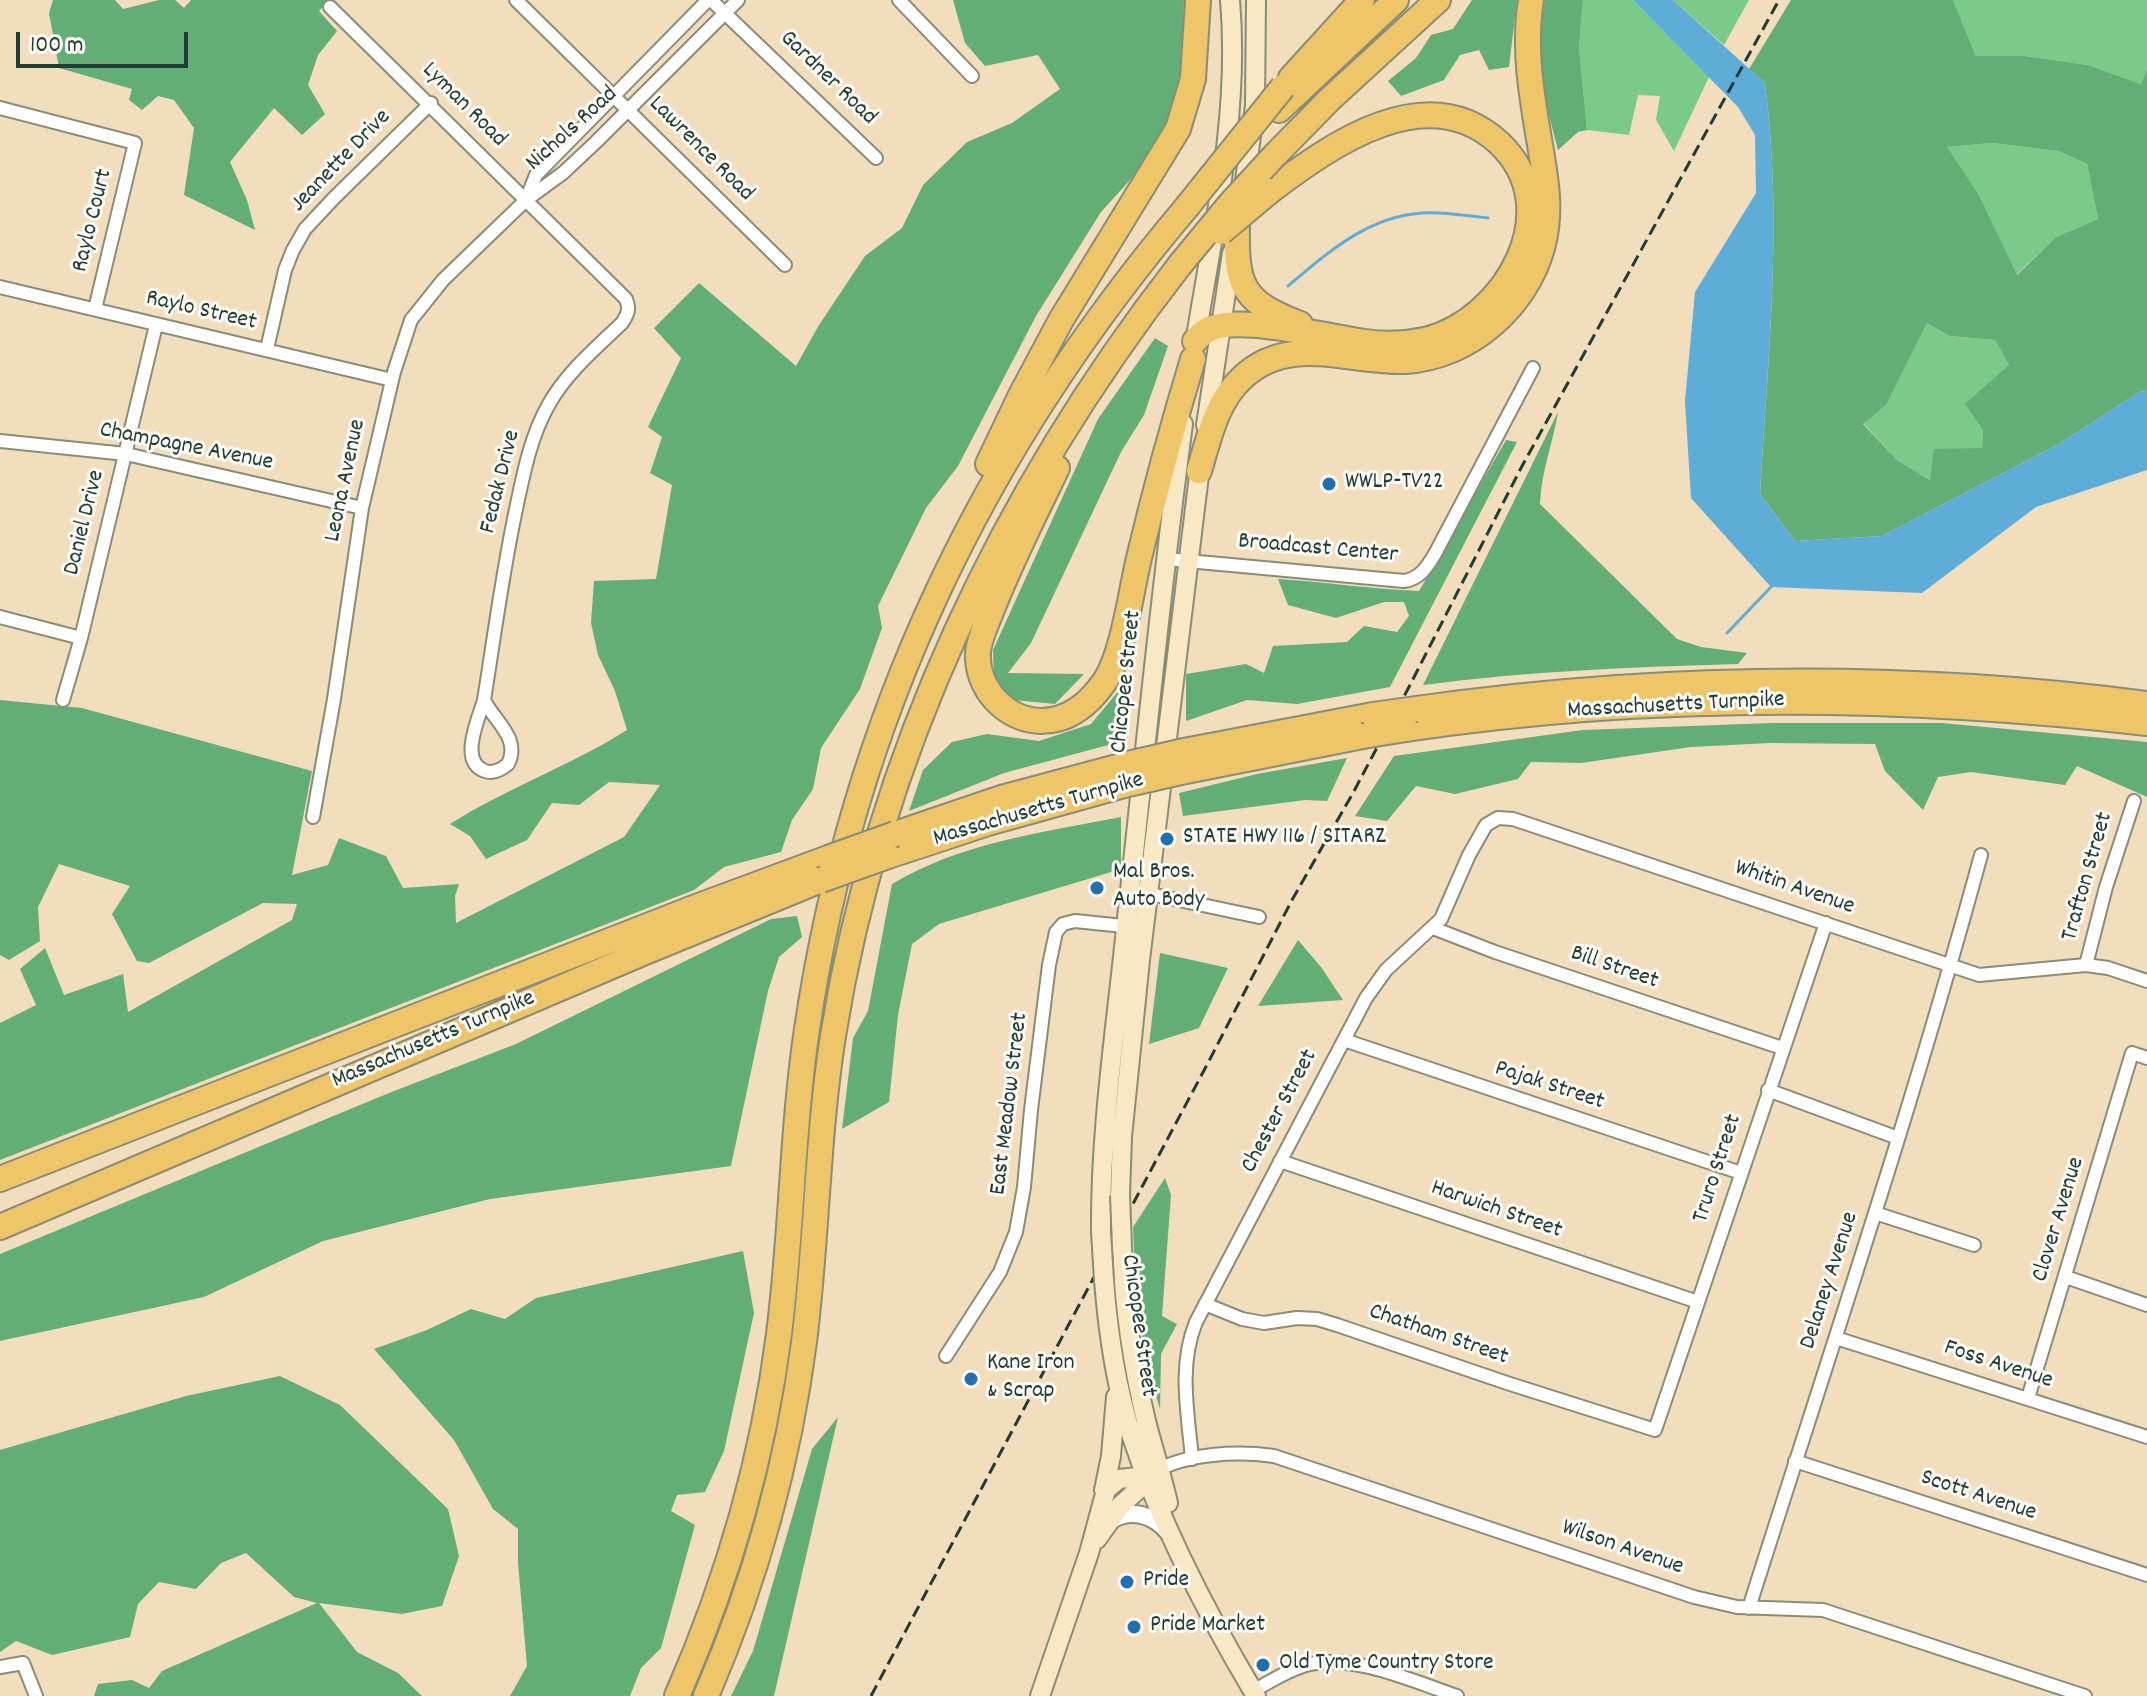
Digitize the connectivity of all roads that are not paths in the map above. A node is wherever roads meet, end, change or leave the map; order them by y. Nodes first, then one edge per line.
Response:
1 (516, 0) edge
2 (710, 0) edge
3 (738, 0) edge
4 (899, 0) edge
5 (1198, 0) edge
6 (1230, 0) edge
7 (1256, 0) edge
8 (1362, 0) edge
9 (1396, 0) edge
10 (1438, 0) edge
11 (1531, 0) edge
12 (330, 7) dead end
13 (726, 12) junction
14 (972, 76) dead end
15 (613, 96) junction
16 (1281, 99) junction
17 (431, 103) junction
18 (0, 108) edge
19 (629, 110) junction
20 (876, 158) dead end
21 (526, 200) junction
22 (1237, 223) junction
23 (785, 265) dead end
24 (1179, 266) junction
25 (0, 287) edge
26 (629, 306) joint
27 (95, 309) junction
28 (156, 325) junction
29 (1221, 326) junction
30 (1325, 333) junction
31 (267, 349) junction
32 (1194, 350) junction
33 (1114, 354) junction
34 (1533, 368) dead end
35 (392, 380) junction
36 (0, 441) edge
37 (126, 454) junction
38 (1199, 471) junction
39 (362, 508) junction
40 (1166, 559) junction
41 (1188, 561) junction
42 (927, 612) junction
43 (0, 617) edge
44 (81, 638) junction
45 (63, 700) dead end
46 (484, 700) junction
47 (2147, 704) edge
48 (1411, 719) junction
49 (2147, 723) edge
50 (2134, 801) dead end
51 (313, 817) dead end
52 (1492, 819) joint
53 (1981, 855) dead end
54 (824, 869) junction
55 (1130, 890) junction
56 (1150, 894) junction
57 (1259, 917) dead end
58 (1826, 923) junction
59 (1135, 928) junction
60 (1433, 928) junction
61 (2086, 965) junction
62 (1951, 966) junction
63 (2147, 981) edge
64 (1344, 1040) junction
65 (1782, 1048) junction
66 (2147, 1058) edge
67 (1768, 1090) junction
68 (1898, 1138) junction
69 (1280, 1161) junction
70 (1741, 1173) junction
71 (0, 1179) edge
72 (1875, 1213) junction
73 (0, 1227) edge
74 (1974, 1245) dead end
75 (2066, 1277) junction
76 (1698, 1302) junction
77 (1205, 1304) junction
78 (2147, 1305) edge
79 (1836, 1338) junction
80 (946, 1356) dead end
81 (1116, 1366) junction
82 (2028, 1398) junction
83 (1655, 1430) joint
84 (2147, 1437) edge
85 (1192, 1459) junction
86 (1795, 1461) junction
87 (1154, 1472) junction
88 (1103, 1497) junction
89 (1110, 1521) junction
90 (1180, 1552) junction
91 (1089, 1553) junction
92 (2147, 1575) edge
93 (1749, 1608) junction
94 (0, 1667) edge
95 (1254, 1694) edge
96 (36, 1696) edge
97 (677, 1696) edge
98 (706, 1696) edge
99 (1040, 1696) edge
100 (1457, 1696) edge
101 (2085, 1696) edge

1 - 15 street, Lawrence Road
2 - 13 street, Gardner Road
2 - 15 street, Nichols Road
3 - 13 street, Nichols Road
4 - 14 street
5 - 42 highway
6 - 32 main road, Chicopee Street
7 - 22 main road, Chicopee Street
8 - 16 highway
9 - 16 highway
10 - 24 highway, bridge
11 - 38 highway
12 - 17 street, Lyman Road
13 - 19 street, Nichols Road
13 - 20 street, Gardner Road
15 - 19 street, Lawrence Road
15 - 21 street, Nichols Road
16 - 42 highway, bridge
17 - 21 street, Lyman Road
17 - 31 street, Jeanette Drive
18 - 27 street, Raylo Court
19 - 21 street, Nichols Road
19 - 23 street, Lawrence Road
21 - 26 street, Lyman Road
21 - 35 street, Leona Avenue
22 - 29 main road, Chicopee Street
22 - 30 highway
24 - 30 highway, bridge
24 - 33 highway
25 - 27 street, Raylo Street
26 - 46 street, Fedak Drive
27 - 28 street, Raylo Street
28 - 31 street, Raylo Street
28 - 37 street, Daniel Drive
29 - 30 highway
29 - 32 highway
29 - 38 main road, Chicopee Street
31 - 35 street, Raylo Street
32 - 33 highway
32 - 40 main road, Chicopee Street
33 - 98 highway
34 - 41 street, Broadcast Center
35 - 39 street, Leona Avenue
36 - 37 street, Champagne Avenue
37 - 39 street, Champagne Avenue
37 - 44 street, Daniel Drive
38 - 41 main road, Chicopee Street
39 - 51 street, Leona Avenue
40 - 41 street, Broadcast Center
40 - 55 main road, Chicopee Street
41 - 56 main road, Chicopee Street
42 - 97 highway
43 - 44 street
44 - 45 street, Daniel Drive
46 - 46 street, Fedak Drive
47 - 48 highway, Massachusetts Turnpike
48 - 49 highway, Massachusetts Turnpike
48 - 54 highway, Massachusetts Turnpike, bridge
50 - 61 street, Trafton Street
52 - 58 street, Whitin Avenue
52 - 60 street, Chester Street
53 - 62 street, Delaney Avenue
54 - 71 highway, Massachusetts Turnpike
54 - 73 highway, Massachusetts Turnpike
55 - 56 street
55 - 59 main road, Chicopee Street
56 - 57 street
56 - 59 main road, Chicopee Street
58 - 62 street, Whitin Avenue
58 - 65 street, Truro Street
59 - 80 street, East Meadow Street
59 - 81 main road, Chicopee Street, bridge
59 - 87 main road, Chicopee Street, bridge
60 - 64 street, Chester Street
60 - 65 street, Bill Street
61 - 62 street, Whitin Avenue
61 - 63 street, Whitin Avenue
62 - 68 street, Delaney Avenue
64 - 69 street, Chester Street
64 - 70 street, Pajak Street
65 - 67 street, Truro Street
66 - 75 street, Clover Avenue
67 - 68 street
67 - 70 street, Truro Street
68 - 72 street, Delaney Avenue
69 - 76 street, Harwich Street
69 - 77 street, Chester Street
70 - 76 street, Truro Street
72 - 74 street
72 - 79 street, Delaney Avenue
75 - 78 street
75 - 82 street, Clover Avenue
76 - 83 street, Truro Street
77 - 83 street, Chatham Street
77 - 85 street, Chester Street
79 - 82 street, Foss Avenue
79 - 86 street, Delaney Avenue
81 - 87 main road, Chicopee Street
81 - 88 main road
82 - 84 street, Foss Avenue
85 - 87 street, Wilson Avenue
85 - 93 street, Wilson Avenue
86 - 92 street, Scott Avenue
86 - 93 street, Delaney Avenue
87 - 88 main road
87 - 89 main road
87 - 90 main road, Chicopee Street
88 - 91 main road
89 - 90 street
89 - 91 main road
90 - 95 main road, Chicopee Street
91 - 99 main road
93 - 101 street, Wilson Avenue
94 - 96 street
95 - 100 street

